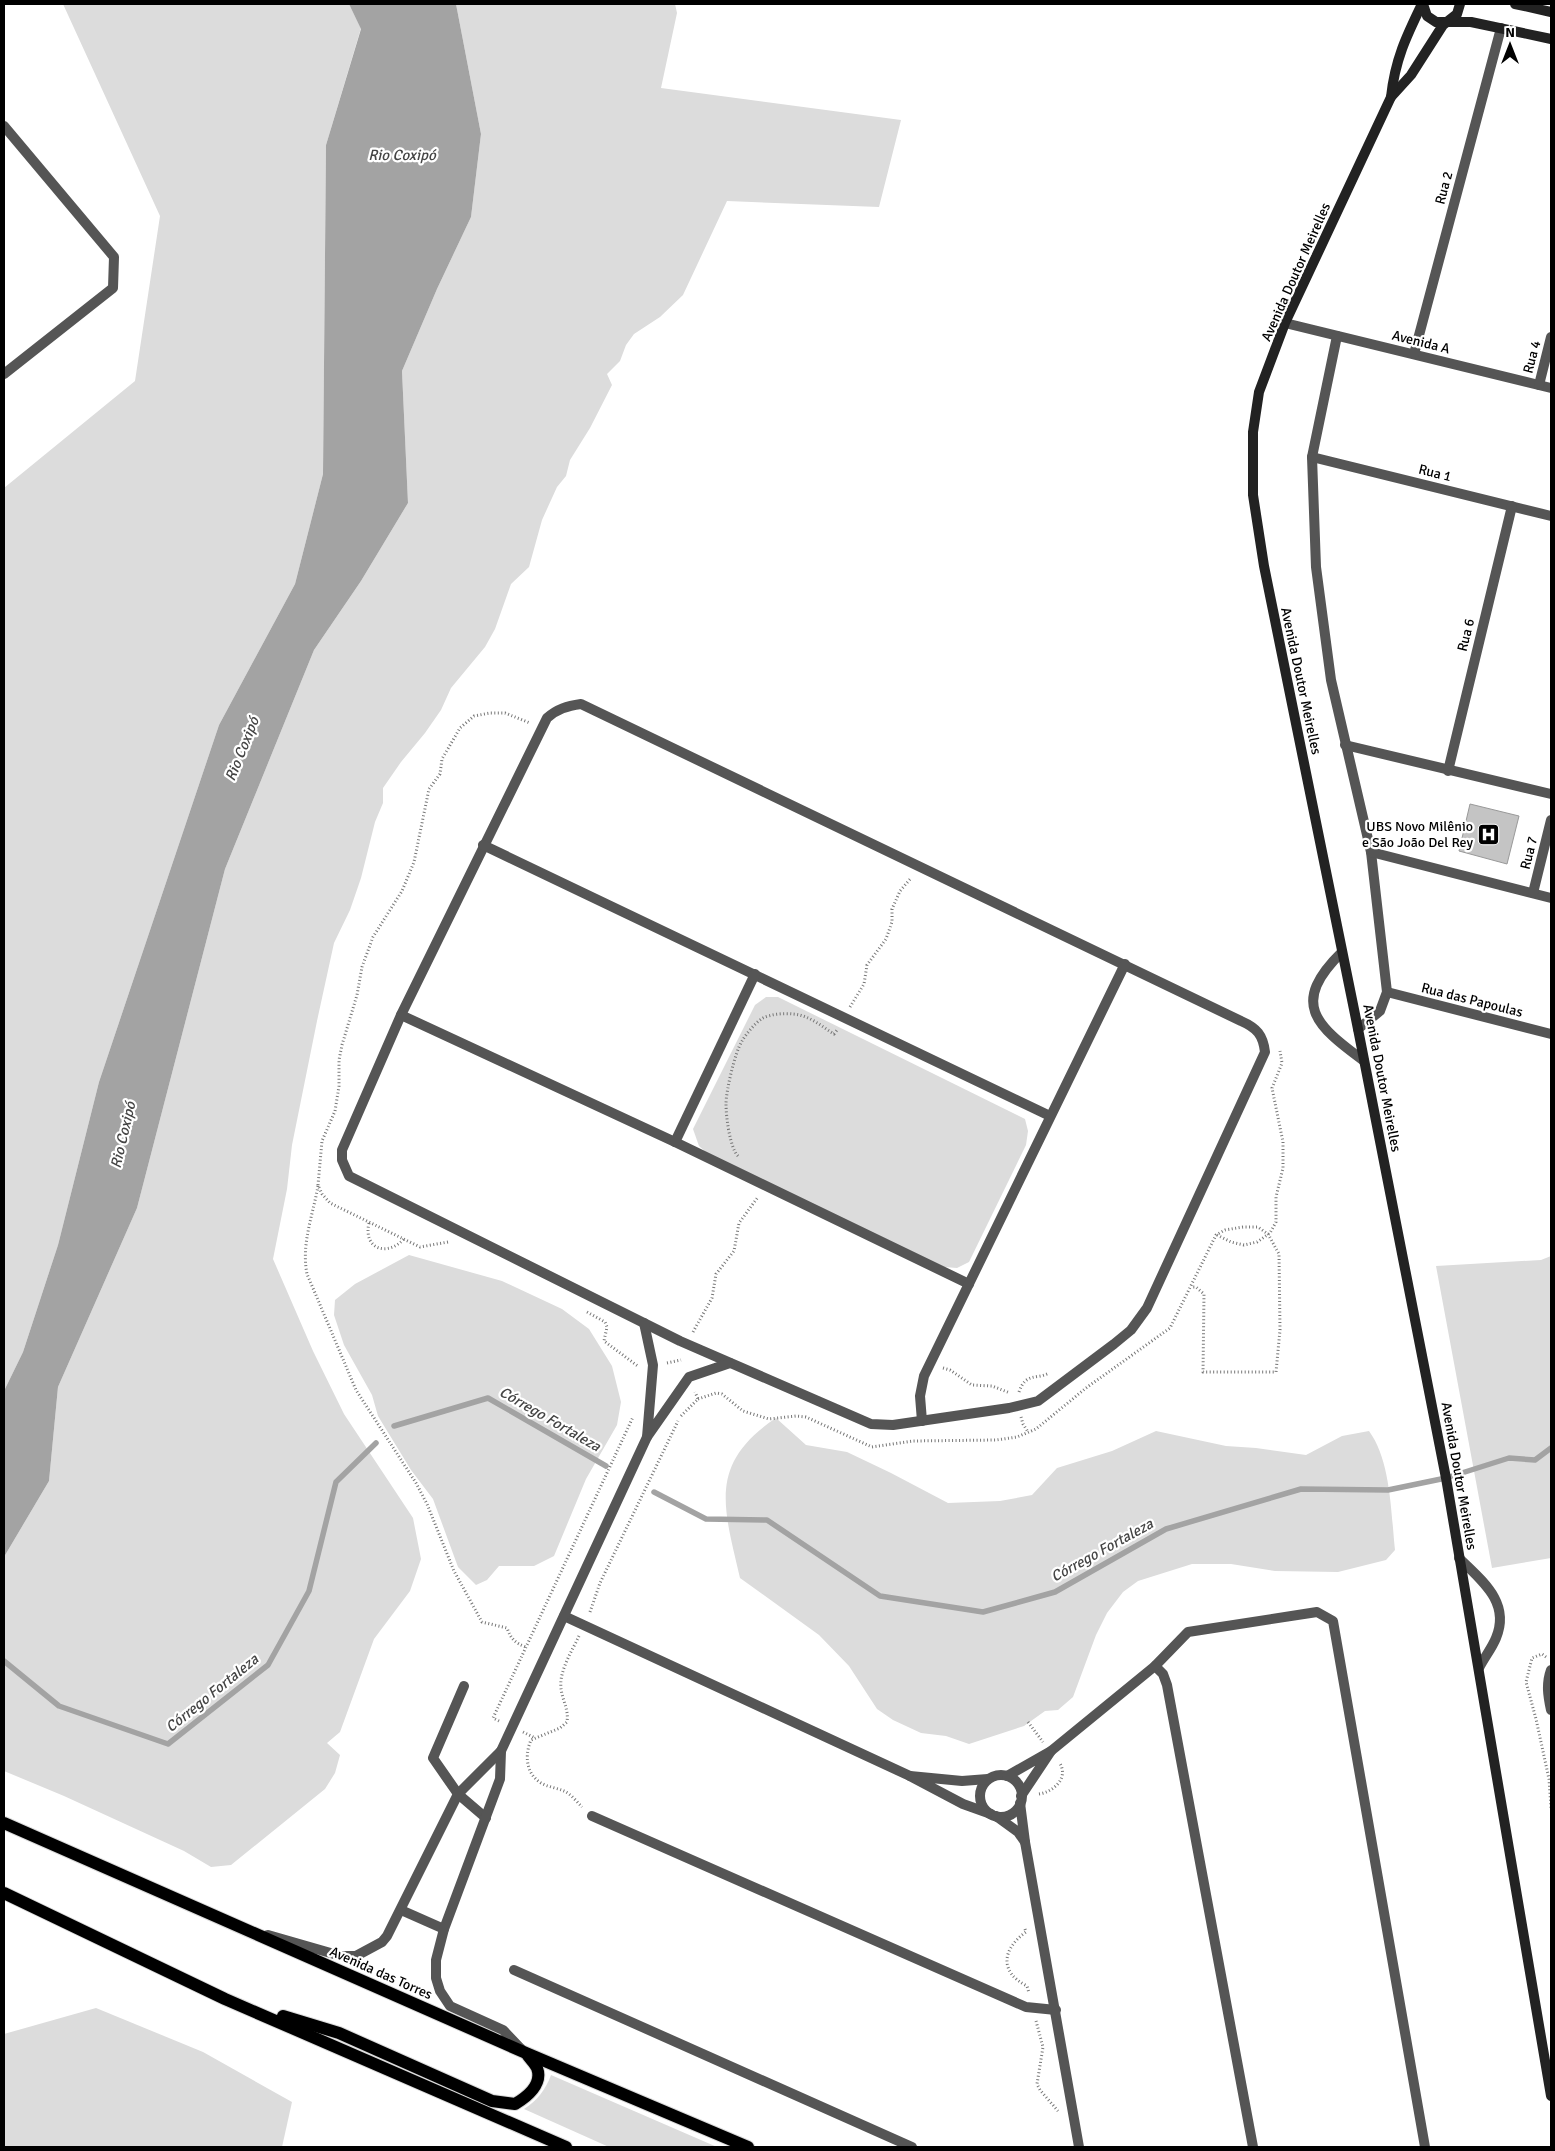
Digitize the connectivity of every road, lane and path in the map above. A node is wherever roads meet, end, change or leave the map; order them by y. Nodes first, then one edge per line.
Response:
1 (1422, 4) edge
2 (1460, 4) edge
3 (1515, 4) edge
4 (1551, 12) edge
5 (1448, 21) junction
6 (1501, 28) junction
7 (1551, 39) edge
8 (1392, 97) junction
9 (4, 126) edge
10 (1285, 323) junction
11 (1337, 336) junction
12 (1551, 337) edge
13 (1414, 354) junction
14 (4, 374) edge
15 (1539, 384) junction
16 (1551, 388) edge
17 (1312, 457) junction
18 (1512, 506) junction
19 (1551, 516) edge
20 (541, 728) junction
21 (1345, 745) junction
22 (1448, 771) junction
23 (1551, 794) edge
24 (1551, 820) edge
25 (483, 845) junction
26 (1372, 852) junction
27 (920, 865) junction
28 (1533, 893) junction
29 (1551, 898) edge
30 (1342, 952) junction
31 (1125, 964) junction
32 (754, 974) junction
33 (1387, 992) junction
34 (401, 1015) junction
35 (844, 1018) junction
36 (1358, 1029) junction
37 (1551, 1034) edge
38 (1280, 1046) dead end
39 (1364, 1061) junction
40 (1050, 1116) junction
41 (674, 1142) junction
42 (741, 1159) dead end
43 (318, 1185) junction
44 (764, 1185) junction
45 (369, 1223) junction
46 (1216, 1234) dead end
47 (404, 1239) junction
48 (452, 1241) dead end
49 (969, 1284) junction
50 (579, 1308) dead end
51 (644, 1323) junction
52 (688, 1345) junction
53 (681, 1360) junction
54 (930, 1361) junction
55 (730, 1363) junction
56 (653, 1365) junction
57 (639, 1368) junction
58 (640, 1374) dead end
59 (689, 1377) junction
60 (1018, 1396) dead end
61 (634, 1414) dead end
62 (922, 1421) junction
63 (647, 1437) junction
64 (1459, 1558) junction
65 (564, 1616) junction
66 (584, 1625) junction
67 (526, 1647) junction
68 (1551, 1660) edge
69 (1155, 1666) junction
70 (1478, 1668) junction
71 (1551, 1670) edge
72 (464, 1686) dead end
73 (1551, 1710) edge
74 (1028, 1722) dead end
75 (512, 1727) junction
76 (535, 1738) junction
77 (501, 1751) junction
78 (1051, 1752) junction
79 (910, 1776) junction
80 (1007, 1776) junction
81 (988, 1779) junction
82 (458, 1794) junction
83 (1032, 1794) dead end
84 (1021, 1800) junction
85 (1551, 1808) edge
86 (994, 1815) junction
87 (592, 1816) joint
88 (486, 1818) junction
89 (4, 1823) edge
90 (1025, 1842) junction
91 (4, 1892) edge
92 (401, 1910) junction
93 (1024, 1922) dead end
94 (238, 1927) junction
95 (444, 1929) junction
96 (514, 1970) dead end
97 (225, 1998) junction
98 (1033, 2009) junction
99 (1056, 2010) junction
100 (526, 2053) junction
101 (1551, 2090) edge
102 (1551, 2096) edge
103 (1062, 2117) dead end
104 (566, 2147) edge
105 (748, 2147) edge
106 (912, 2147) edge
107 (1079, 2147) edge
108 (1253, 2147) edge
109 (1424, 2147) edge

1 - 5 street
1 - 8 street, Avenida Doutor Meirelles
2 - 5 street, Avenida Doutor Meirelles
3 - 4 street
5 - 6 street
5 - 8 street, Avenida Doutor Meirelles
6 - 7 street
6 - 13 street, Rua 2
8 - 10 street, Avenida Doutor Meirelles
9 - 14 street
10 - 11 street, Avenida A
10 - 30 street, Avenida Doutor Meirelles
11 - 13 street, Avenida A
11 - 17 street
12 - 15 street, Rua 4
13 - 15 street, Avenida A
15 - 16 street, Avenida A
17 - 18 street, Rua 1
17 - 21 street
18 - 19 street, Rua 1
18 - 22 street, Rua 6
20 - 25 street
20 - 27 street
20 - 43 path
21 - 22 street
21 - 26 street
22 - 23 street
24 - 28 street, Rua 7
25 - 32 street
25 - 34 street
26 - 28 street
26 - 33 street
27 - 31 street
27 - 35 path
28 - 29 street
30 - 36 street, Avenida Doutor Meirelles
30 - 39 street
31 - 40 street
31 - 62 street
32 - 35 street
32 - 41 street
33 - 36 street
33 - 37 street, Rua das Papoulas
34 - 41 street
34 - 51 street
35 - 40 street
35 - 42 path
36 - 39 street, Avenida Doutor Meirelles
38 - 46 path
39 - 64 street, Avenida Doutor Meirelles
40 - 49 street
41 - 44 street
43 - 45 path
43 - 67 path
44 - 49 street
44 - 52 path
45 - 47 path
45 - 47 path
47 - 48 path
49 - 54 street
50 - 57 path
51 - 52 street
51 - 56 street
52 - 53 path
52 - 55 street
53 - 56 path
53 - 59 path
54 - 60 path
54 - 62 street
55 - 59 street
55 - 62 street
56 - 57 path
56 - 63 street
57 - 58 path
59 - 63 street
59 - 66 path
61 - 67 path
63 - 65 street
64 - 70 street, Avenida Doutor Meirelles
64 - 70 street
65 - 66 street
65 - 75 street
66 - 76 path
66 - 79 street
67 - 75 path
68 - 85 path
69 - 78 street
69 - 108 street
69 - 109 street
70 - 101 street, Avenida Doutor Meirelles
71 - 73 street
72 - 82 street
74 - 78 path
75 - 76 path
75 - 77 street
76 - 87 path
77 - 82 street
77 - 88 street
78 - 80 street
78 - 83 path
78 - 84 street
79 - 81 street
79 - 86 street
80 - 81 street
80 - 84 street
81 - 86 street
82 - 88 street
82 - 92 street
84 - 86 street
84 - 90 street
86 - 90 street
87 - 98 street
88 - 95 street
89 - 94 main road, Avenida das Torres
90 - 99 street
91 - 97 main road
92 - 94 street
92 - 95 street
93 - 98 path
94 - 100 main road, Avenida das Torres
95 - 100 street
96 - 106 street
97 - 100 main road
97 - 104 main road
98 - 99 street
98 - 103 path
99 - 107 street
100 - 105 main road, Avenida das Torres
101 - 102 street, Avenida Doutor Meirelles

